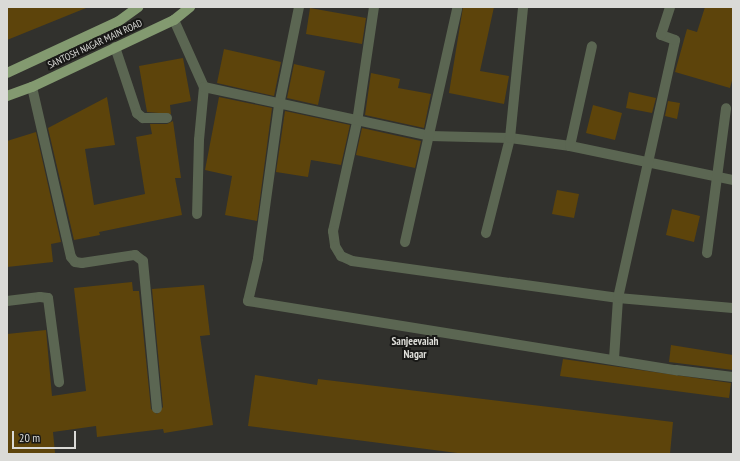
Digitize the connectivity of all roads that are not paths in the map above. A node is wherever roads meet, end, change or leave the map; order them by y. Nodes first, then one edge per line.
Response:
1 (138, 7) edge
2 (190, 7) edge
3 (299, 7) edge
4 (374, 7) edge
5 (523, 7) edge
6 (670, 7) edge
7 (457, 9) dead end
8 (174, 20) junction
9 (592, 46) dead end
10 (115, 47) junction
11 (7, 73) edge
12 (32, 87) junction
13 (204, 87) junction
14 (7, 96) edge
15 (279, 105) junction
16 (726, 108) dead end
17 (167, 118) dead end
18 (357, 122) junction
19 (430, 136) junction
20 (510, 138) junction
21 (570, 146) junction
22 (650, 163) junction
23 (717, 177) junction
24 (733, 180) edge
25 (197, 214) dead end
26 (486, 233) dead end
27 (405, 242) dead end
28 (707, 253) dead end
29 (618, 298) junction
30 (7, 301) edge
31 (733, 308) edge
32 (614, 359) junction
33 (733, 377) edge
34 (59, 382) dead end
35 (157, 408) dead end

1 - 11 main road, SANTOSH NAGAR MAIN ROAD
2 - 8 main road, SANTOSH NAGAR MAIN ROAD
3 - 15 street
4 - 18 street
5 - 20 street
6 - 22 street
7 - 19 street
8 - 10 main road, SANTOSH NAGAR MAIN ROAD
8 - 13 street
9 - 21 street
10 - 12 main road, SANTOSH NAGAR MAIN ROAD
10 - 17 street
12 - 14 main road, SANTOSH NAGAR MAIN ROAD
12 - 35 street
13 - 15 street
13 - 25 street
15 - 18 street
15 - 32 street
16 - 23 street
18 - 19 street
18 - 29 street
19 - 20 street
19 - 27 street
20 - 21 street
20 - 26 street
21 - 22 street
22 - 23 street
22 - 29 street
23 - 24 street
23 - 28 street
29 - 31 street
29 - 32 street
30 - 34 street
32 - 33 street

